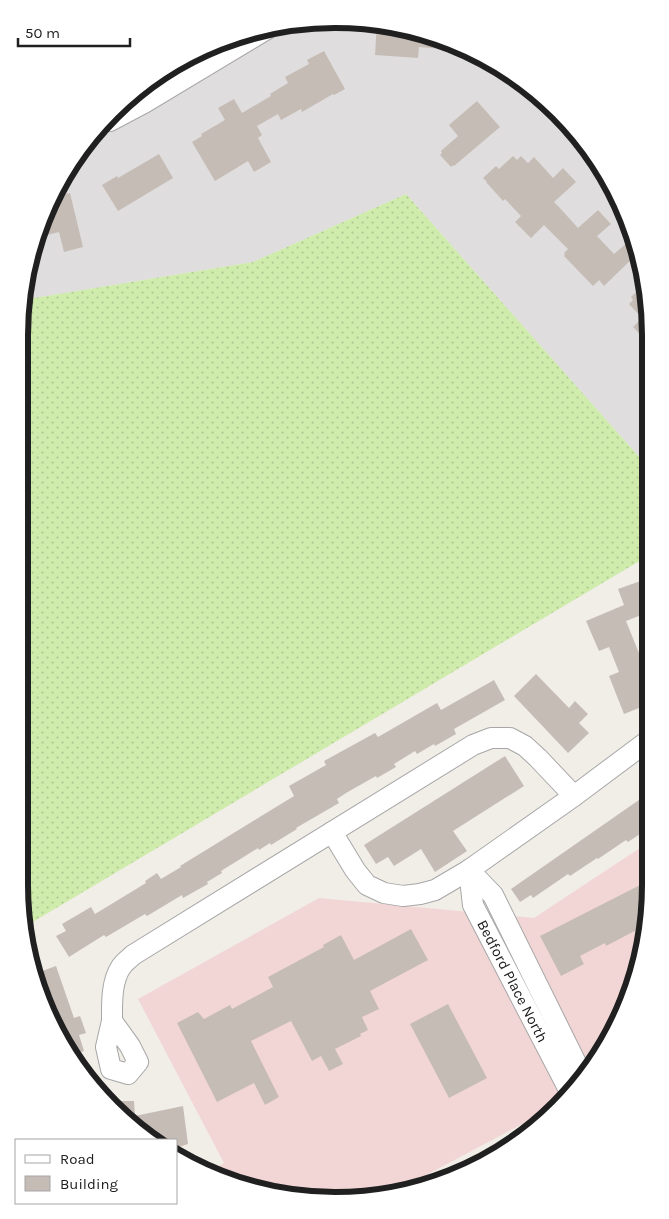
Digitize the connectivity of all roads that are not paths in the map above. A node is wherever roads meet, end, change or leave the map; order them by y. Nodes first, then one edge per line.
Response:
1 (243, 42) edge
2 (142, 96) edge
3 (642, 745) edge
4 (574, 796) junction
5 (332, 832) junction
6 (469, 870) junction
7 (112, 1021) dead end
8 (580, 1069) edge
9 (567, 1085) edge

1 - 2 street
3 - 4 street
4 - 5 street
4 - 6 street
5 - 6 street
5 - 7 street
6 - 8 street, Bedford Place North
6 - 9 street, Bedford Place North

